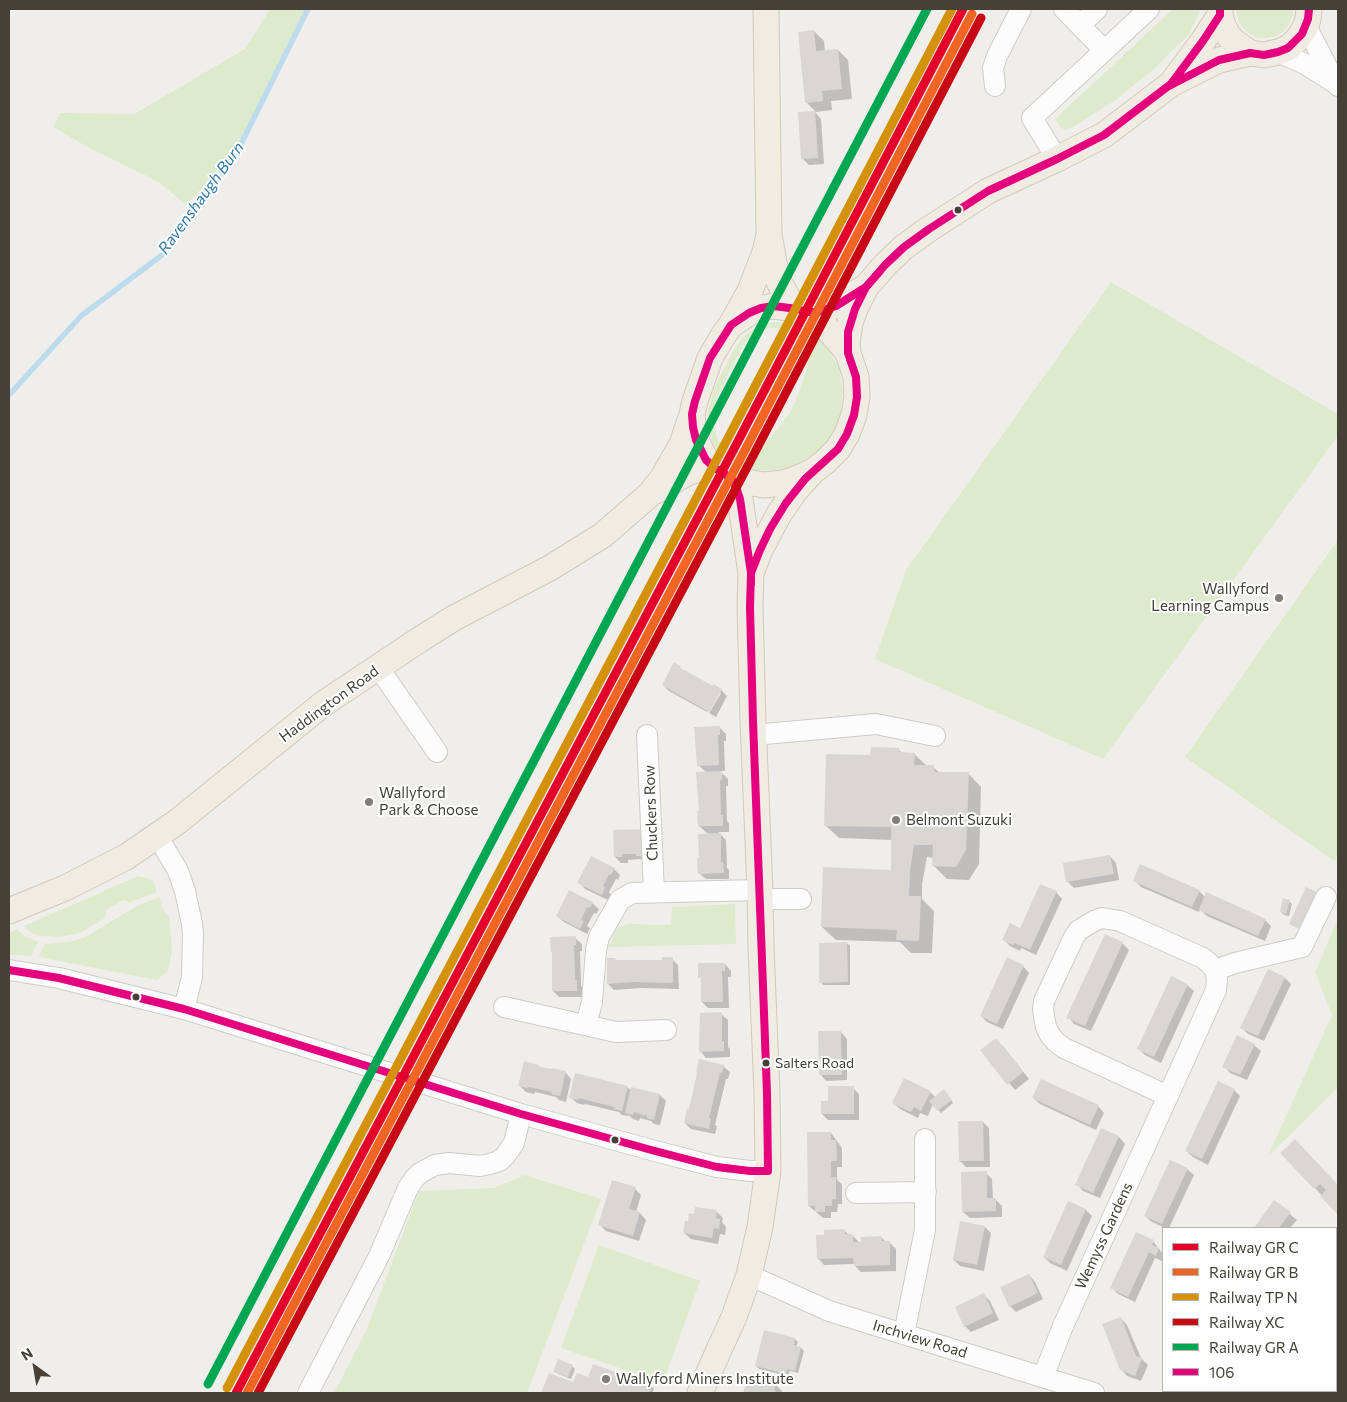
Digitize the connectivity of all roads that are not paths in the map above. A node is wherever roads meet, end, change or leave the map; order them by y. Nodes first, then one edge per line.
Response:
1 (766, 9) edge
2 (1021, 9) edge
3 (1064, 9) edge
4 (1097, 9) edge
5 (1148, 9) edge
6 (1220, 12) edge
7 (1308, 18) edge
8 (1080, 25) junction
9 (1104, 50) junction
10 (1250, 52) junction
11 (1278, 52) junction
12 (1171, 84) junction
13 (1336, 84) edge
14 (995, 86) dead end
15 (1057, 159) junction
16 (769, 235) junction
17 (866, 287) junction
18 (800, 310) junction
19 (731, 325) junction
20 (848, 353) junction
21 (692, 414) junction
22 (716, 470) junction
23 (813, 471) junction
24 (649, 495) junction
25 (751, 573) junction
26 (378, 667) junction
27 (753, 734) junction
28 (647, 735) dead end
29 (935, 736) dead end
30 (437, 752) dead end
31 (158, 837) junction
32 (654, 892) junction
33 (760, 895) junction
34 (1326, 897) dead end
35 (802, 899) dead end
36 (9, 911) edge
37 (9, 970) edge
38 (1215, 970) junction
39 (504, 1007) dead end
40 (184, 1009) junction
41 (586, 1025) junction
42 (666, 1030) dead end
43 (1168, 1096) junction
44 (521, 1114) junction
45 (925, 1139) dead end
46 (768, 1171) junction
47 (926, 1192) junction
48 (856, 1193) dead end
49 (749, 1275) junction
50 (904, 1334) junction
51 (1044, 1377) junction
52 (308, 1393) edge
53 (700, 1393) edge
54 (1094, 1393) edge

1 - 16 main road
2 - 14 street
3 - 8 street
4 - 8 street
5 - 9 street
6 - 10 main road
6 - 12 main road
7 - 11 main road
7 - 13 street
8 - 9 street
9 - 15 street
10 - 11 main road
10 - 12 main road
11 - 13 street
12 - 15 main road
15 - 17 main road
16 - 18 main road
16 - 19 main road
17 - 18 main road
17 - 20 main road
18 - 19 main road
18 - 20 main road
19 - 21 main road
20 - 23 main road
21 - 22 main road
21 - 24 main road, Haddington Road
22 - 23 main road
22 - 24 main road, Haddington Road
22 - 25 main road
23 - 25 main road
24 - 26 main road, Haddington Road
25 - 27 main road
26 - 30 street
26 - 31 main road, Haddington Road
27 - 29 street
27 - 33 main road
28 - 32 street, Chuckers Row
31 - 36 main road, Haddington Road
31 - 40 street
32 - 33 street
32 - 41 street
33 - 35 street
33 - 46 main road
34 - 38 street
37 - 40 street
38 - 43 street, Wemyss Gardens
38 - 43 street
39 - 41 street
40 - 44 street
41 - 42 street
43 - 51 street, Wemyss Gardens
44 - 46 street
44 - 52 street
45 - 47 street
46 - 49 main road
47 - 48 street
47 - 50 street
49 - 50 street, Inchview Road
49 - 53 main road
50 - 51 street, Inchview Road
51 - 54 street, Inchview Road

